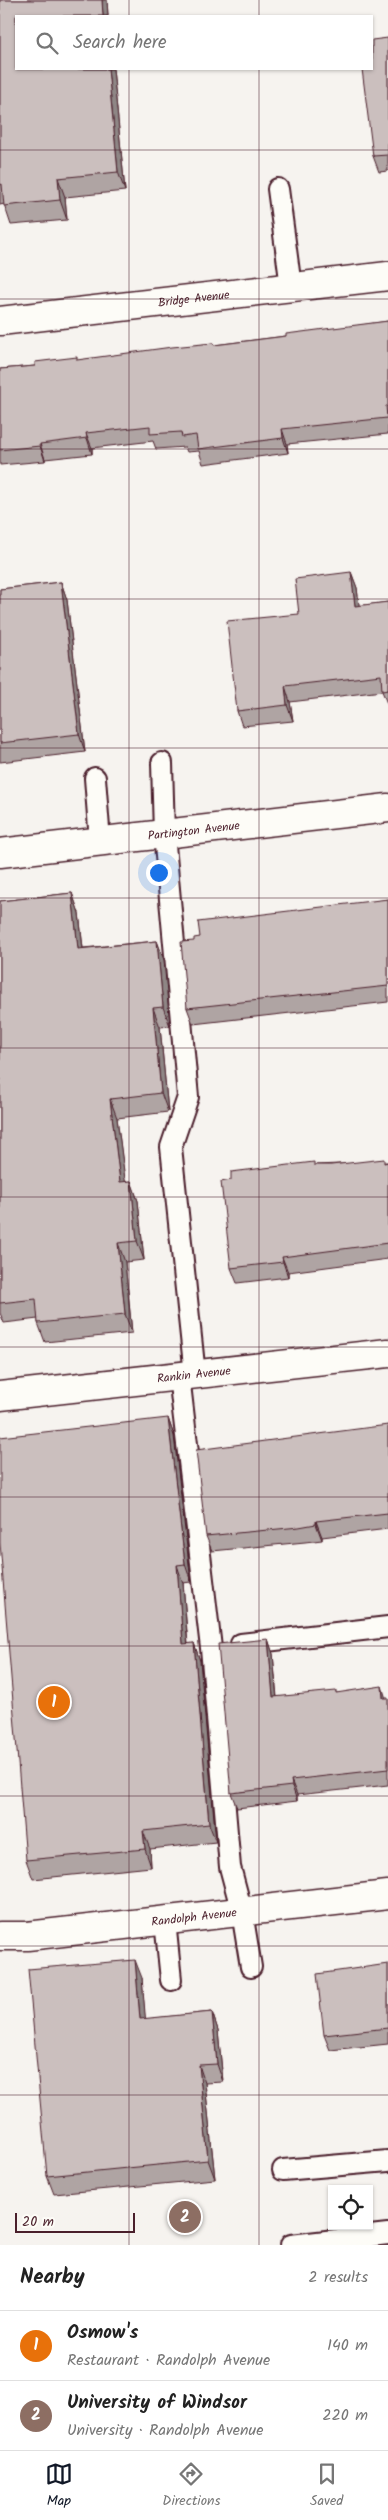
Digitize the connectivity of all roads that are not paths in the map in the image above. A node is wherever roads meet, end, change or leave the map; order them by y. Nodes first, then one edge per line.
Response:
1 (278, 189) dead end
2 (388, 276) edge
3 (291, 287) junction
4 (0, 321) edge
5 (162, 764) dead end
6 (95, 778) dead end
7 (388, 808) edge
8 (164, 834) junction
9 (100, 842) junction
10 (0, 853) edge
11 (388, 1353) edge
12 (187, 1376) junction
13 (0, 1396) edge
14 (388, 1627) edge
15 (211, 1648) junction
16 (388, 1896) edge
17 (242, 1912) junction
18 (165, 1921) junction
19 (0, 1936) edge
20 (251, 1967) dead end
21 (171, 1980) dead end
22 (388, 2161) edge
23 (283, 2170) dead end
24 (388, 2234) edge
25 (291, 2245) edge

1 - 3 lane
2 - 3 street, Bridge Avenue
3 - 4 street, Bridge Avenue
5 - 8 lane
6 - 9 lane
7 - 8 street, Partington Avenue
8 - 9 street, Partington Avenue
8 - 12 lane
9 - 10 street, Partington Avenue
11 - 12 street, Rankin Avenue
12 - 13 street, Rankin Avenue
12 - 15 lane
14 - 15 lane
15 - 17 lane
16 - 17 street, Randolph Avenue
17 - 18 street, Randolph Avenue
17 - 20 lane
18 - 19 street, Randolph Avenue
18 - 21 lane
22 - 23 lane
24 - 25 lane

